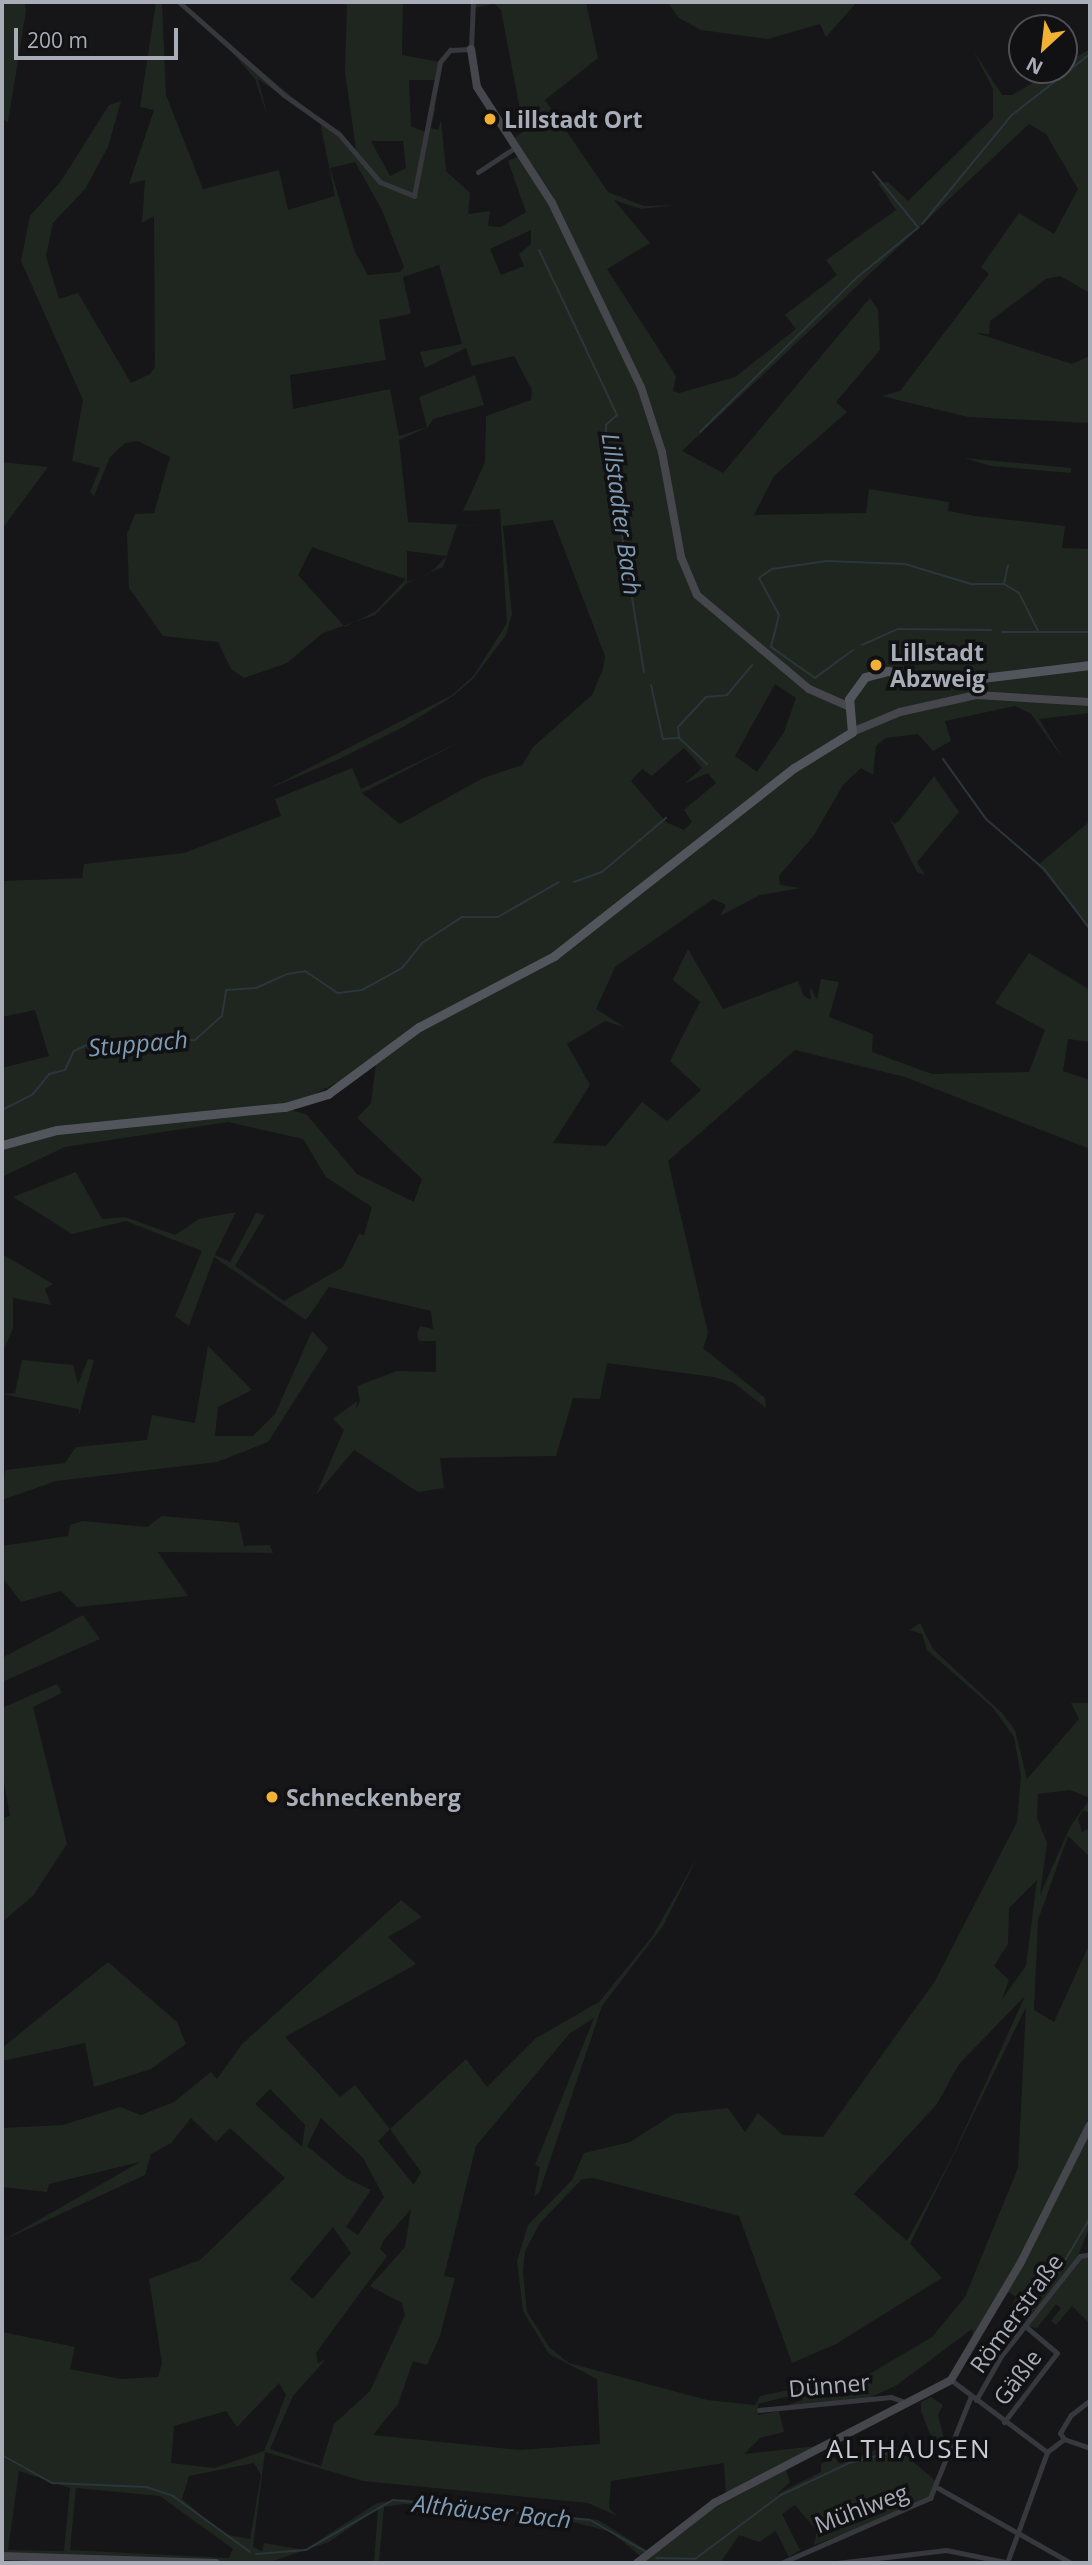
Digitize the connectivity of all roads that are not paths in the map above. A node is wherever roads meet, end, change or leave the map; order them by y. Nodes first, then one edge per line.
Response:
1 (179, 2) edge
2 (473, 2) edge
3 (471, 49) junction
4 (513, 149) junction
5 (478, 172) dead end
6 (1090, 665) edge
7 (1090, 702) edge
8 (848, 710) junction
9 (881, 720) junction
10 (852, 732) junction
11 (2, 1145) edge
12 (1090, 2125) edge
13 (1090, 2254) edge
14 (1025, 2326) junction
15 (951, 2380) junction
16 (974, 2398) junction
17 (1090, 2400) edge
18 (902, 2401) junction
19 (759, 2410) dead end
20 (1004, 2422) junction
21 (1063, 2439) junction
22 (1090, 2448) edge
23 (1046, 2452) junction
24 (938, 2488) junction
25 (1020, 2532) junction
26 (2, 2556) edge
27 (644, 2562) edge
28 (1009, 2562) edge
29 (216, 2563) edge
30 (781, 2563) edge
31 (790, 2563) edge
32 (835, 2563) edge
33 (1071, 2563) edge

1 - 3 street
2 - 3 street
3 - 4 street
4 - 5 street
4 - 8 street
6 - 8 main road
7 - 9 street
8 - 9 street
8 - 10 main road
9 - 10 street
10 - 11 main road
12 - 15 street
13 - 14 street, Römerstraße
14 - 16 street, Römerstraße
14 - 20 street, Gäßle
15 - 16 street
15 - 18 street
16 - 20 street
16 - 24 street, Mühlweg
17 - 21 street
18 - 19 street, Dünner
18 - 27 street
20 - 23 street
21 - 22 street
21 - 23 street
23 - 25 street
24 - 25 street
24 - 30 street, Mühlweg
25 - 28 street
25 - 33 street
26 - 29 street
28 - 32 street
31 - 32 street

